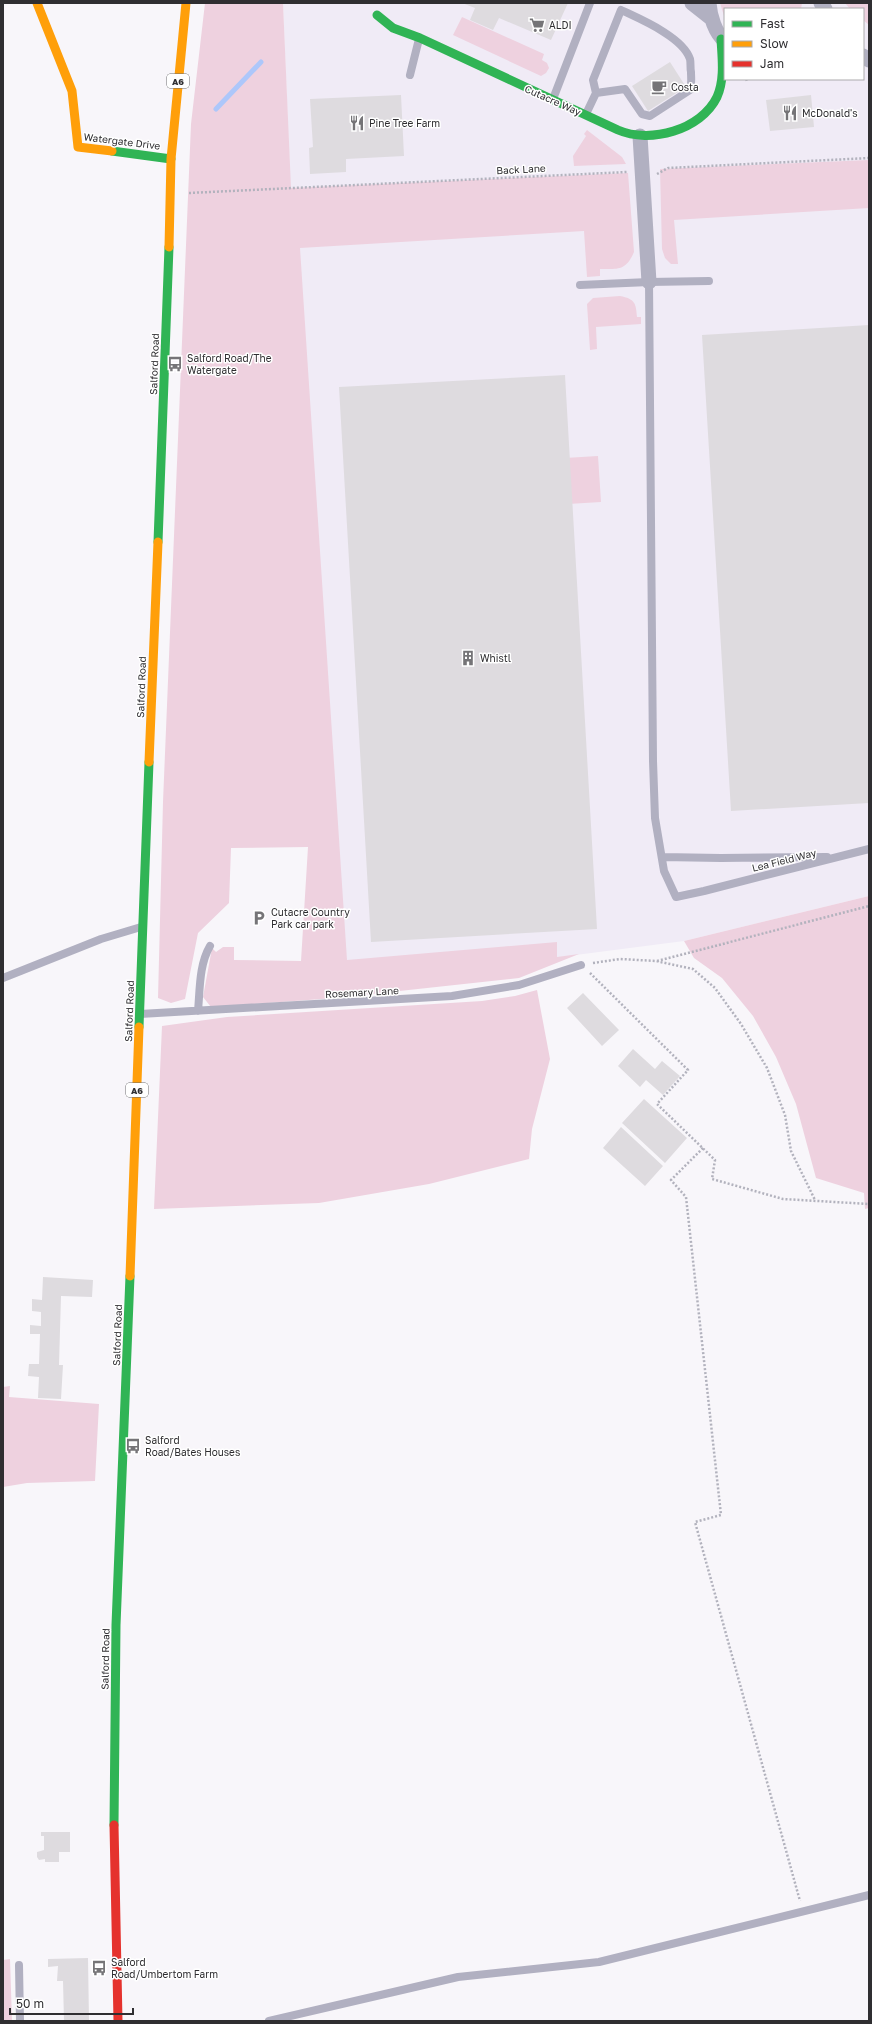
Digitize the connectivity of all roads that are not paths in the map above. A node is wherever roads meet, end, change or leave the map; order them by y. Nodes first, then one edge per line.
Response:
1 (37, 3) edge
2 (186, 3) edge
3 (590, 3) edge
4 (692, 3) edge
5 (709, 3) edge
6 (377, 15) dead end
7 (712, 18) junction
8 (420, 38) junction
9 (723, 40) edge
10 (724, 66) edge
11 (410, 75) dead end
12 (737, 81) edge
13 (596, 93) junction
14 (553, 100) junction
15 (586, 114) junction
16 (640, 136) junction
17 (171, 159) junction
18 (649, 282) junction
19 (709, 282) dead end
20 (580, 286) dead end
21 (869, 849) edge
22 (840, 856) junction
23 (662, 857) junction
24 (143, 926) junction
25 (210, 946) dead end
26 (581, 965) road end
27 (3, 978) edge
28 (198, 1011) junction
29 (140, 1014) junction
30 (869, 1895) edge
31 (19, 1965) dead end
32 (20, 2021) edge
33 (118, 2021) edge
34 (269, 2021) edge

1 - 17 main road, Watergate Drive
2 - 17 main road, Salford Road / A6
3 - 14 lane
4 - 7 street
5 - 7 street
6 - 8 main road, Cutacre Way
7 - 9 street
8 - 11 lane
8 - 14 main road, Cutacre Way
9 - 10 main road, Cutacre Way
12 - 16 main road, Cutacre Way
13 - 13 lane
13 - 15 lane
14 - 15 main road, Cutacre Way
15 - 16 main road, Cutacre Way
16 - 18 street
17 - 24 main road, Salford Road / A6
18 - 19 lane
18 - 20 lane
18 - 23 lane
21 - 22 lane, Lea Field Way
22 - 23 lane
22 - 23 lane, Lea Field Way
24 - 27 lane
24 - 29 main road, Salford Road / A6
25 - 28 lane
26 - 28 lane, Rosemary Lane
28 - 29 lane, Rosemary Lane
29 - 33 main road, Salford Road / A6
30 - 34 lane
31 - 32 lane

